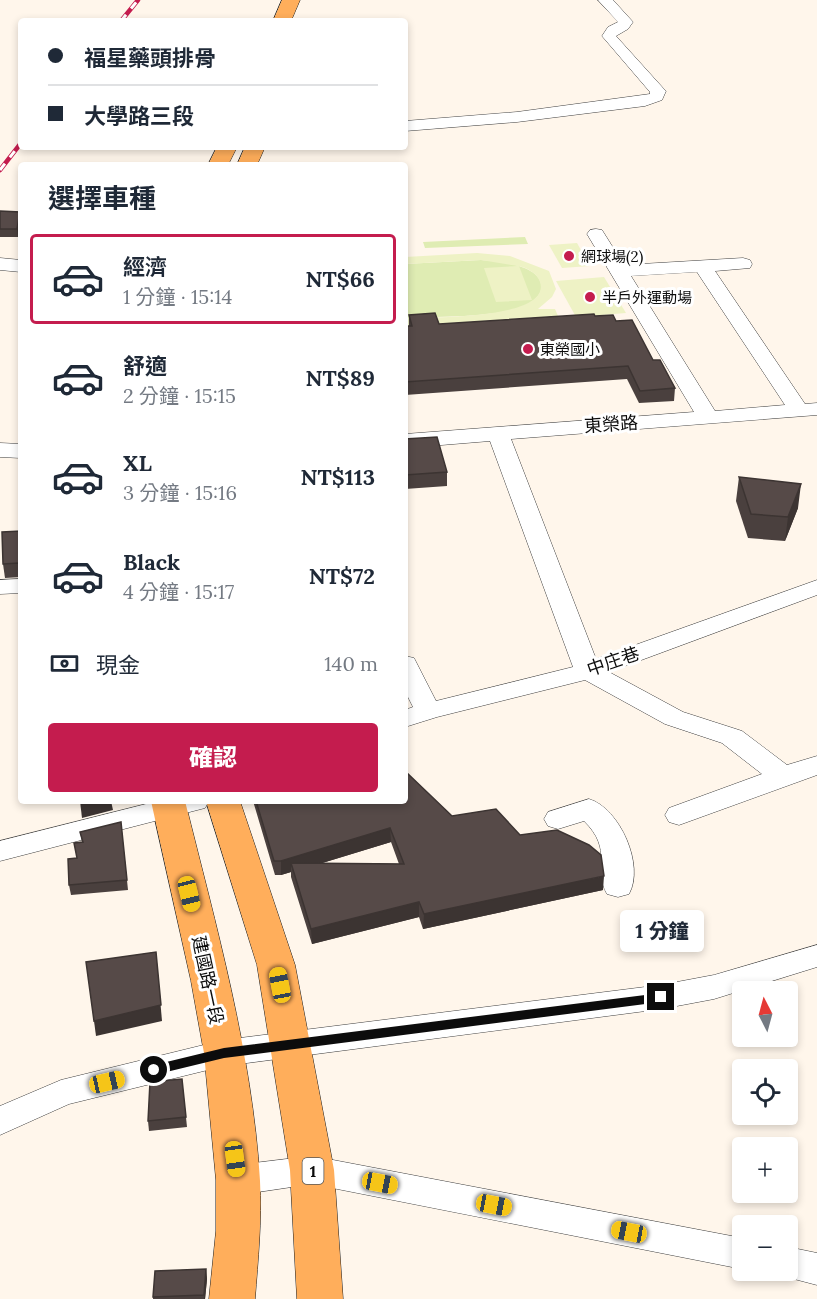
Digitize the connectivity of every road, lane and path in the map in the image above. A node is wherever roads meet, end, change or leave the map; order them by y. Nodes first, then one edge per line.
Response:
1 (291, 0) edge
2 (604, 0) edge
3 (283, 18) edge
4 (408, 126) edge
5 (596, 234) dead end
6 (0, 264) edge
7 (743, 264) dead end
8 (18, 266) edge
9 (702, 266) junction
10 (617, 271) junction
11 (808, 409) edge
12 (708, 417) junction
13 (498, 433) junction
14 (408, 441) edge
15 (0, 450) edge
16 (18, 451) edge
17 (18, 586) edge
18 (0, 587) edge
19 (817, 587) edge
20 (588, 671) junction
21 (408, 678) edge
22 (416, 715) edge
23 (817, 765) edge
24 (783, 776) junction
25 (173, 804) edge
26 (177, 804) edge
27 (224, 804) edge
28 (679, 815) dead end
29 (558, 819) dead end
30 (0, 851) edge
31 (618, 887) dead end
32 (817, 956) edge
33 (291, 1045) junction
34 (224, 1053) junction
35 (0, 1121) edge
36 (312, 1170) junction
37 (238, 1180) junction
38 (732, 1252) edge
39 (798, 1265) edge
40 (817, 1269) edge
41 (232, 1299) edge
42 (320, 1299) edge

1 - 3 main road
2 - 4 street
5 - 10 street
6 - 8 street
7 - 9 street
9 - 10 street
9 - 11 street
10 - 12 street
11 - 12 street, 東榮路
12 - 13 street, 東榮路
13 - 14 street, 東榮路
13 - 20 street
15 - 16 street
17 - 18 street
19 - 20 street, 中庄巷
20 - 22 street, 中庄巷
20 - 24 street
21 - 22 street
23 - 24 street
24 - 28 street
25 - 30 street
26 - 34 main road, 建國路一段
27 - 33 main road, 1
29 - 31 street
32 - 33 street
33 - 34 street
33 - 36 main road, 1
34 - 35 street
34 - 37 main road, 建國路一段
36 - 37 street
36 - 38 street
36 - 42 main road, 1
37 - 41 main road, 建國路一段
39 - 40 street

